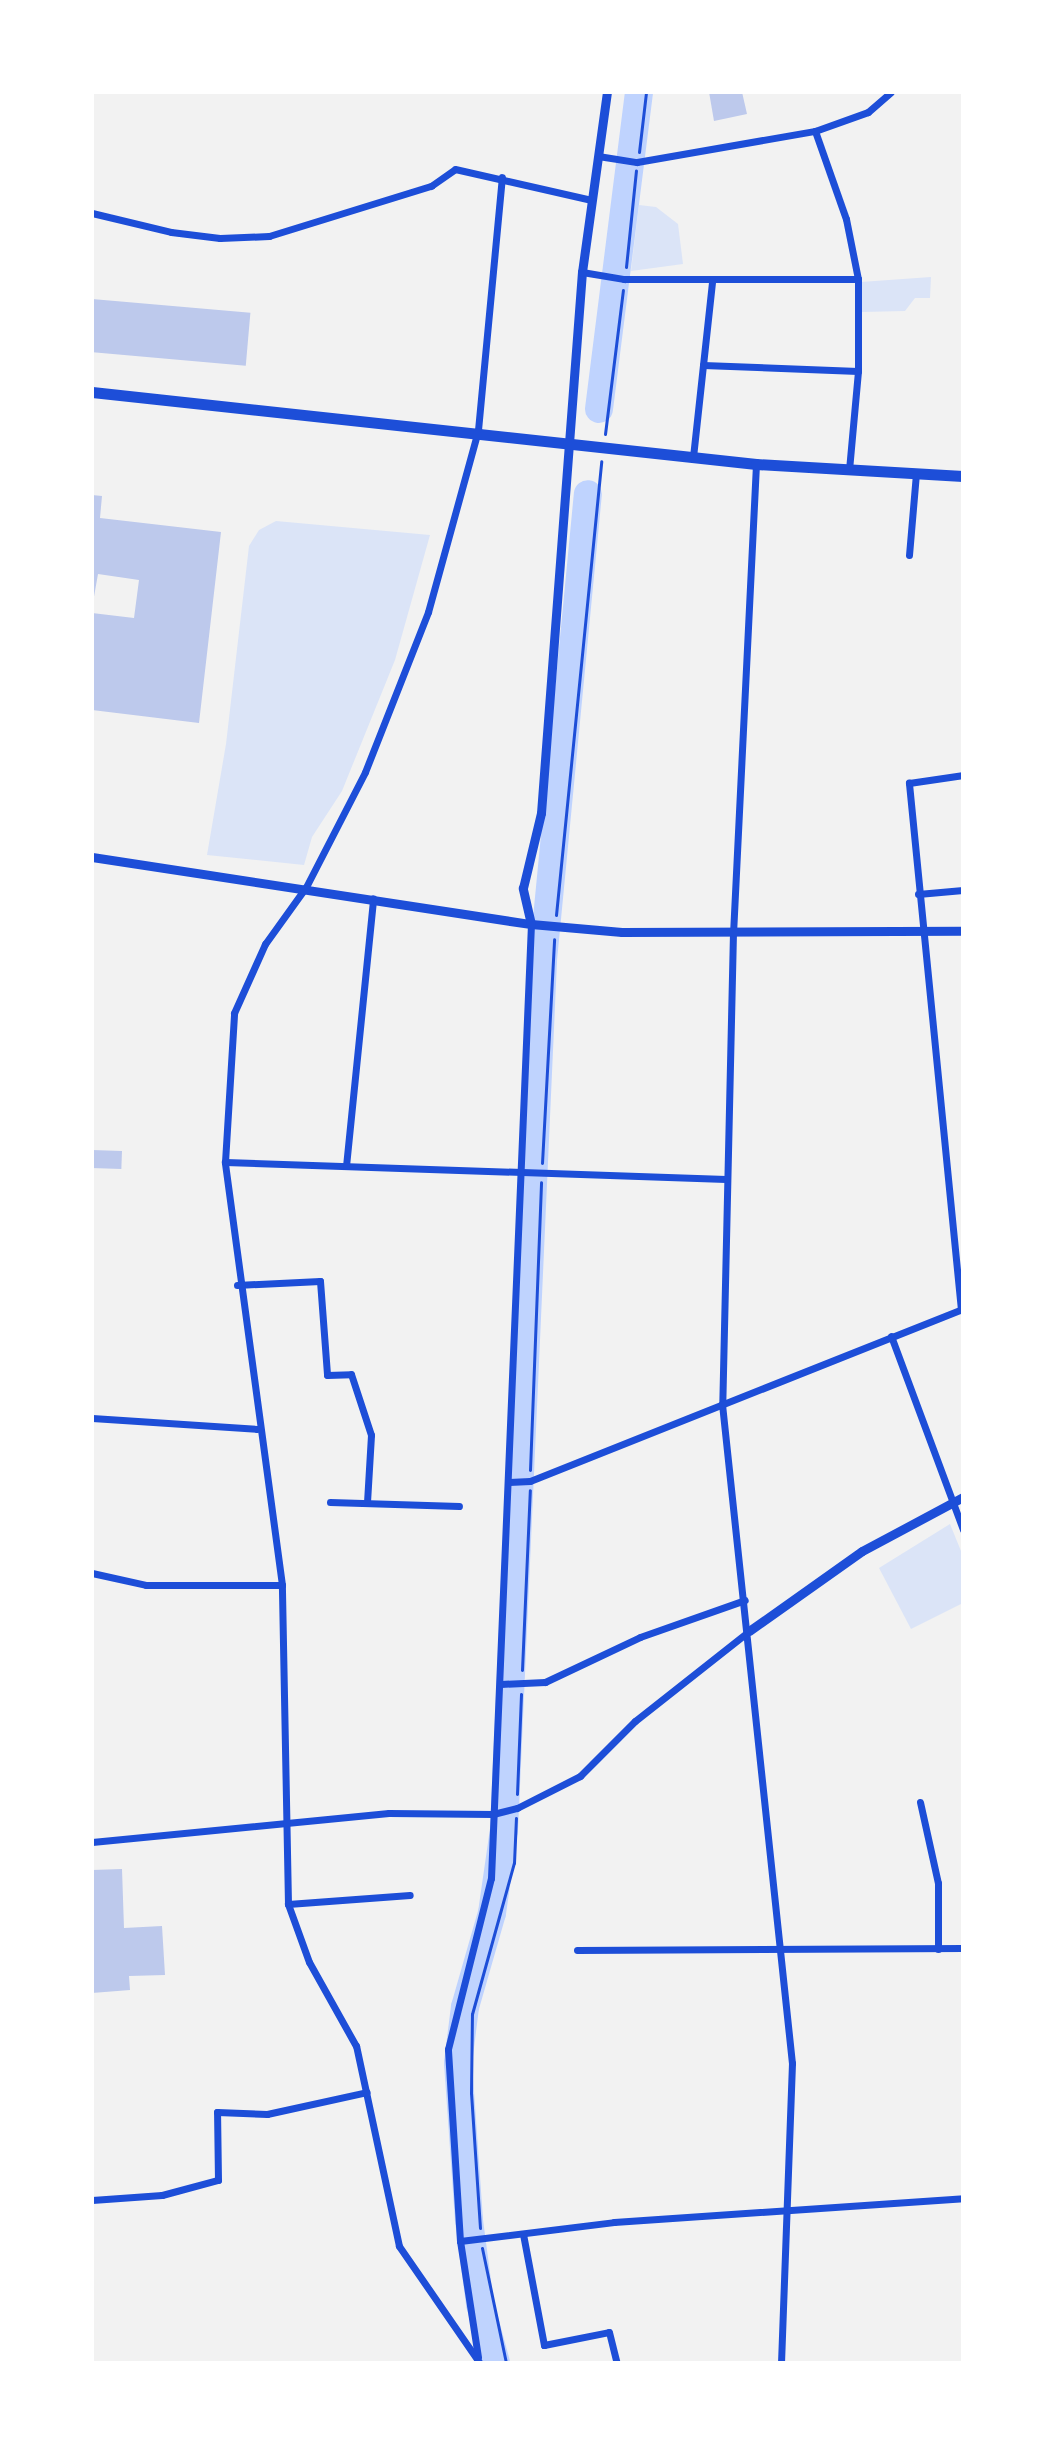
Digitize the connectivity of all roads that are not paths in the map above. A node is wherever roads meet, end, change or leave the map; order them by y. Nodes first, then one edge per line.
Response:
1 (607, 92) edge
2 (891, 92) edge
3 (815, 131) junction
4 (598, 156) junction
5 (502, 177) junction
6 (592, 200) junction
7 (92, 213) edge
8 (582, 272) junction
9 (858, 279) junction
10 (712, 281) junction
11 (703, 365) junction
12 (858, 371) junction
13 (92, 392) edge
14 (478, 430) junction
15 (568, 442) junction
16 (693, 457) junction
17 (756, 464) junction
18 (849, 471) junction
19 (916, 474) junction
20 (963, 476) edge
21 (909, 555) dead end
22 (963, 775) edge
23 (92, 857) edge
24 (306, 887) junction
25 (963, 890) edge
26 (918, 894) junction
27 (374, 896) junction
28 (531, 924) junction
29 (921, 931) junction
30 (963, 931) edge
31 (733, 932) junction
32 (225, 1162) junction
33 (346, 1166) junction
34 (518, 1175) junction
35 (726, 1179) junction
36 (237, 1285) junction
37 (962, 1309) edge
38 (891, 1336) junction
39 (722, 1404) junction
40 (92, 1418) edge
41 (257, 1429) junction
42 (509, 1482) junction
43 (963, 1497) edge
44 (330, 1502) dead end
45 (367, 1502) junction
46 (952, 1502) junction
47 (459, 1506) dead end
48 (963, 1530) edge
49 (92, 1573) edge
50 (282, 1585) junction
51 (745, 1600) junction
52 (749, 1631) junction
53 (501, 1684) junction
54 (920, 1802) dead end
55 (493, 1814) junction
56 (285, 1825) junction
57 (92, 1842) edge
58 (410, 1895) dead end
59 (288, 1904) junction
60 (963, 1948) edge
61 (938, 1949) junction
62 (577, 1950) dead end
63 (781, 1951) junction
64 (367, 2092) junction
65 (963, 2198) edge
66 (92, 2200) edge
67 (790, 2210) junction
68 (523, 2234) junction
69 (460, 2241) junction
70 (479, 2363) edge
71 (617, 2363) edge
72 (781, 2363) edge

1 - 4 street
2 - 3 street
3 - 4 street
3 - 9 street
4 - 6 street
5 - 6 street
5 - 7 street
5 - 14 street
6 - 8 street
8 - 10 street
8 - 15 street
9 - 10 street
9 - 12 street
10 - 11 street
11 - 12 street
11 - 16 street
12 - 18 street
13 - 14 main road
14 - 15 main road
14 - 24 street
15 - 16 main road
15 - 28 street
16 - 17 main road
17 - 18 main road
17 - 31 street
18 - 19 main road
19 - 20 main road
19 - 21 street
22 - 26 street
23 - 24 street
24 - 27 street
24 - 32 street
25 - 26 street
26 - 29 street
27 - 28 street
27 - 33 street
28 - 31 street
28 - 34 street
29 - 30 street
29 - 31 street
29 - 37 street
31 - 35 street
32 - 33 street
32 - 36 street
33 - 34 street
34 - 35 street
34 - 42 street
35 - 39 street
36 - 41 street
36 - 45 street
37 - 38 street
38 - 39 street
38 - 46 street
39 - 42 street
39 - 51 street
40 - 41 street
41 - 50 street
42 - 53 street
43 - 46 street
44 - 45 street
45 - 47 street
46 - 48 street
46 - 52 street
49 - 50 street
50 - 56 street
51 - 52 street
51 - 53 street
52 - 55 street
52 - 63 street
53 - 55 street
54 - 61 street
55 - 56 street
55 - 69 street
56 - 57 street
56 - 59 street
58 - 59 street
59 - 64 street
60 - 61 street
61 - 63 street
62 - 63 street
63 - 67 street
64 - 66 street
64 - 70 street
65 - 67 street
67 - 68 street
67 - 72 street
68 - 69 street
68 - 71 street
69 - 70 street

